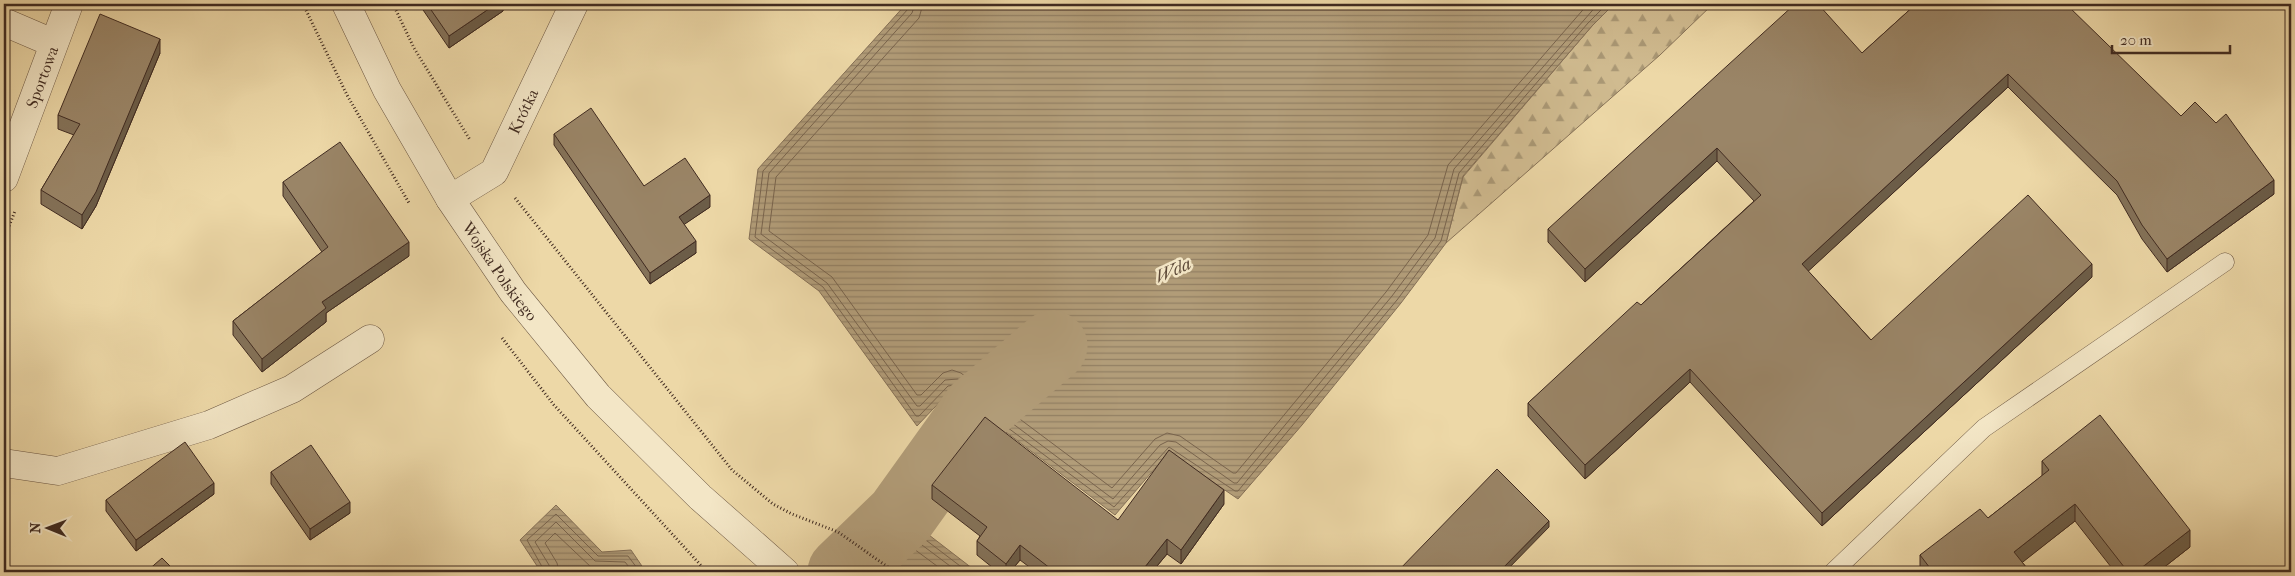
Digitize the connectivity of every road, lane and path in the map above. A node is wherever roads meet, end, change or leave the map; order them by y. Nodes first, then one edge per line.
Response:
1 (69, 4) edge
2 (393, 4) edge
3 (574, 4) edge
4 (348, 6) edge
5 (4, 22) edge
6 (53, 43) junction
7 (494, 172) junction
8 (4, 178) edge
9 (450, 199) junction
10 (2224, 262) dead end
11 (370, 339) dead end
12 (4, 463) edge
13 (784, 572) edge
14 (895, 572) edge
15 (1833, 572) edge

1 - 6 street, Sportowa
2 - 7 path
3 - 7 street, Krótka
4 - 9 street, Wojska Polskiego
5 - 6 street
6 - 8 street, Sportowa
7 - 9 street
7 - 14 path
9 - 13 street, Wojska Polskiego
10 - 15 lane
11 - 12 street

